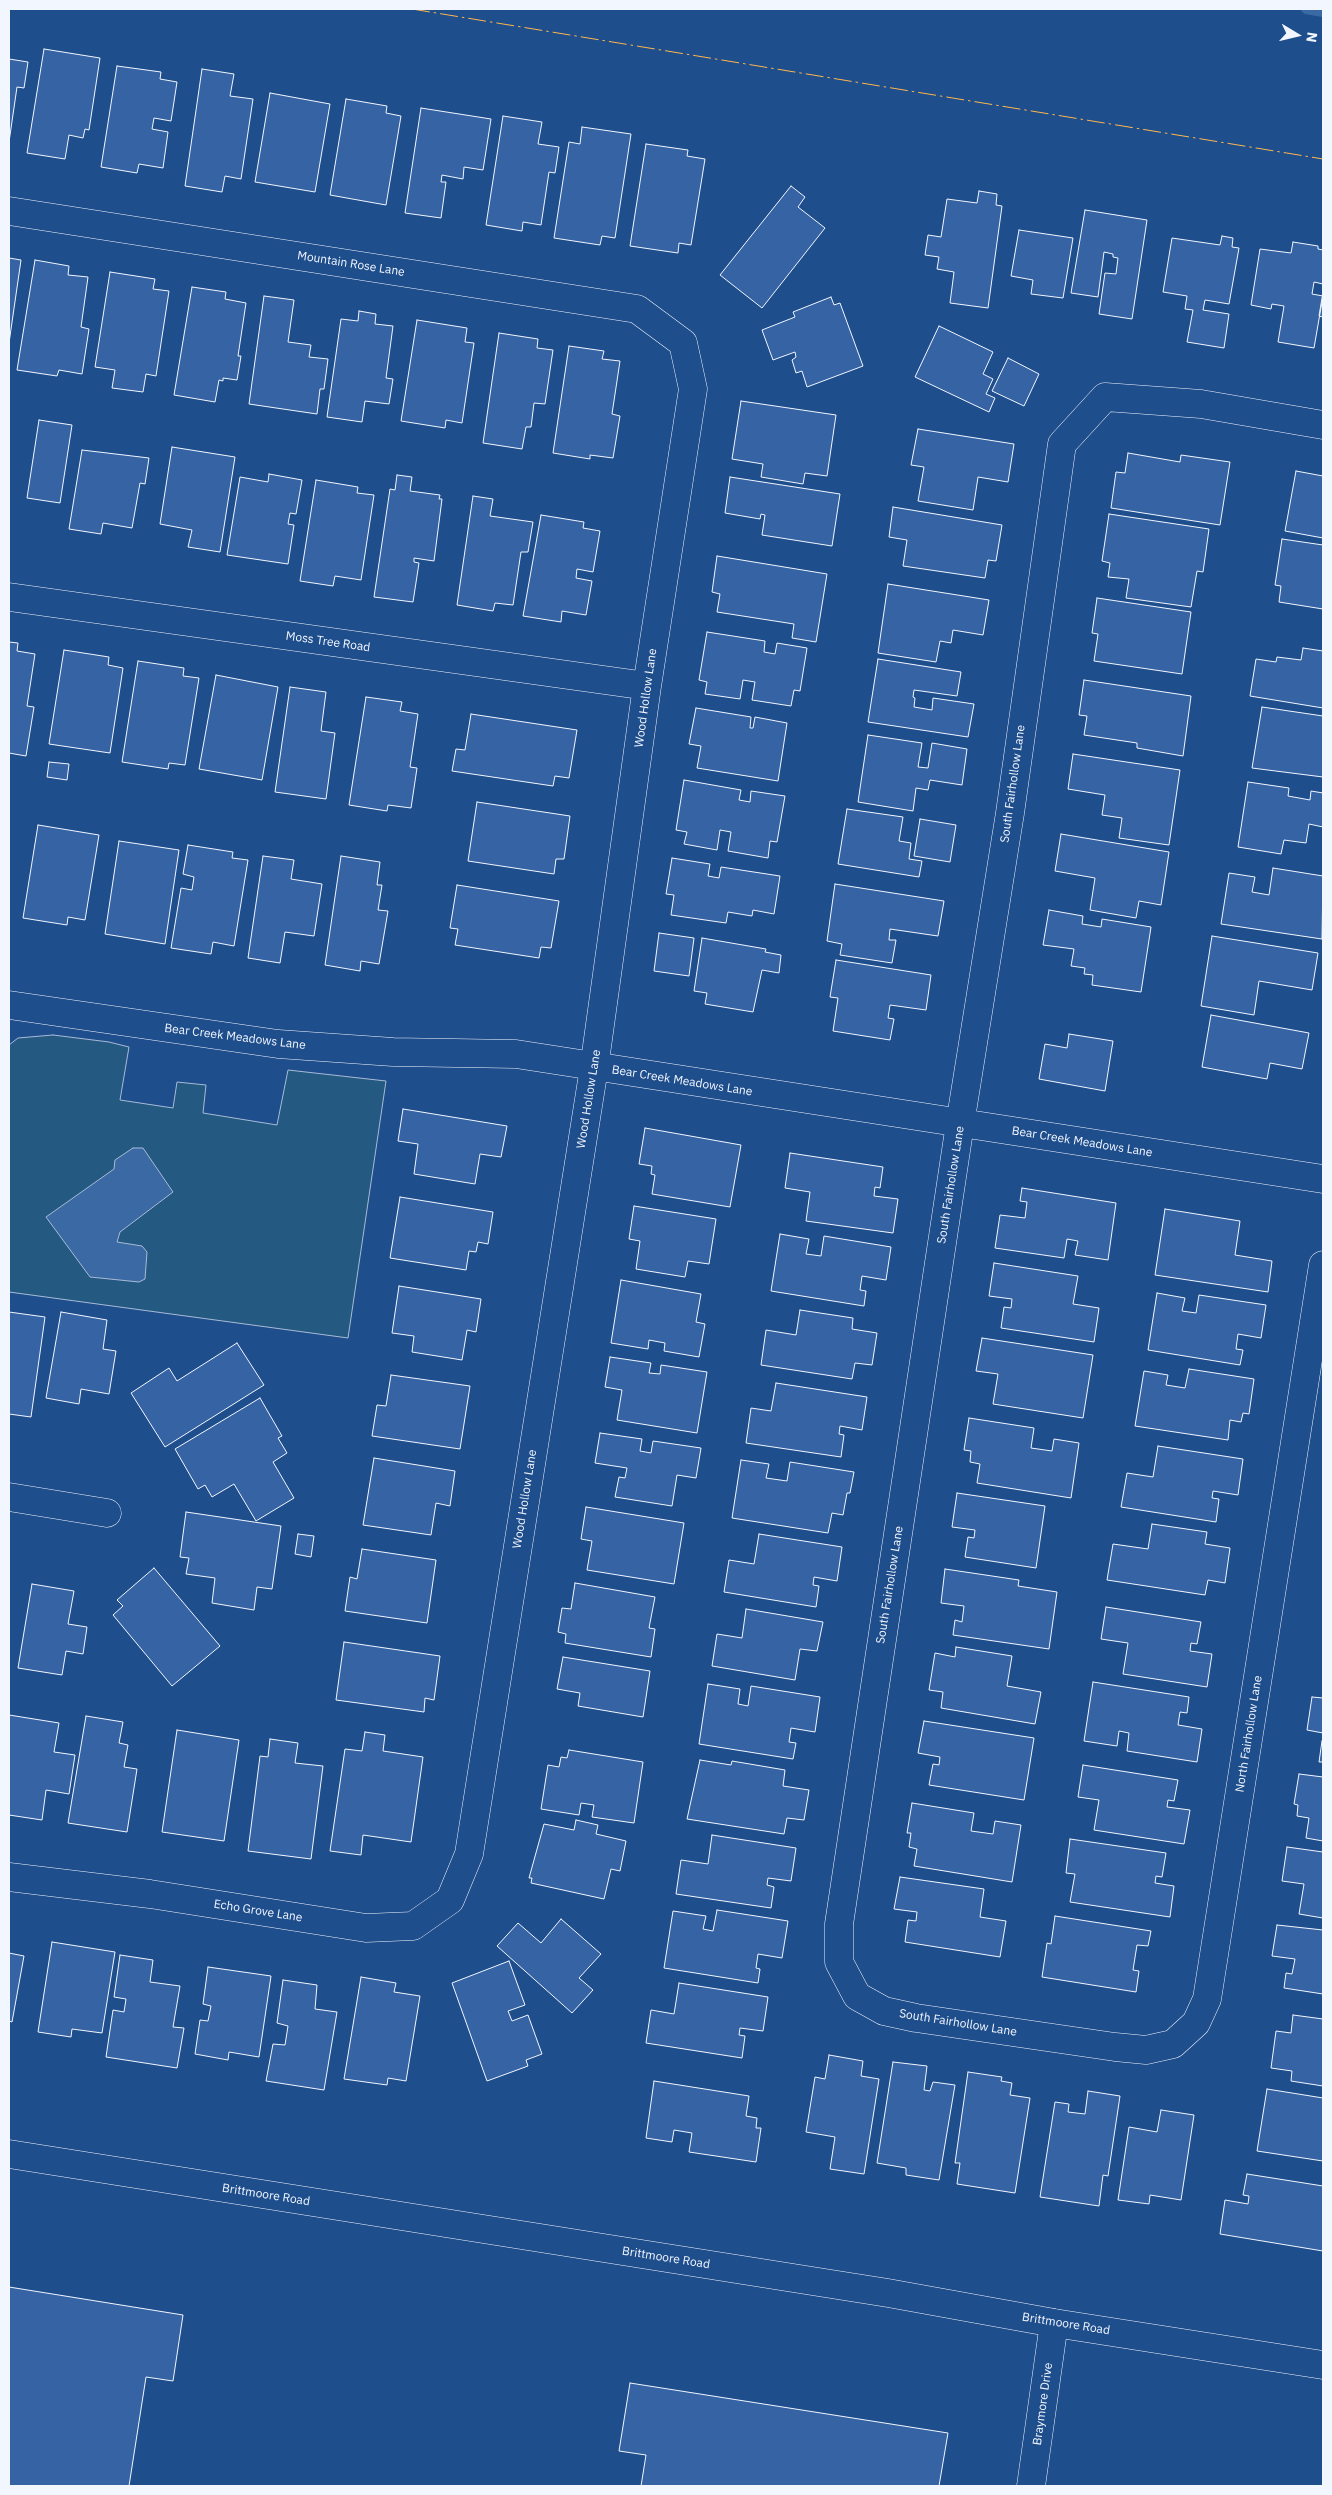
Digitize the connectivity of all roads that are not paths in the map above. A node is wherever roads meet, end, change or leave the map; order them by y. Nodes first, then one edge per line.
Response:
1 (9, 211) edge
2 (683, 343) joint
3 (1323, 425) edge
4 (9, 597) edge
5 (647, 686) junction
6 (9, 1005) edge
7 (594, 1068) junction
8 (960, 1124) junction
9 (1323, 1179) edge
10 (1323, 1265) edge
11 (9, 1497) edge
12 (107, 1513) dead end
13 (469, 1854) joint
14 (9, 1878) edge
15 (1026, 2034) joint
16 (9, 2154) edge
17 (1054, 2322) junction
18 (1323, 2365) edge
19 (1031, 2486) edge

1 - 2 street, Mountain Rose Lane
2 - 5 street, Wood Hollow Lane
3 - 8 street, South Fairhollow Lane
4 - 5 street, Moss Tree Road
5 - 7 street, Wood Hollow Lane
6 - 7 street, Bear Creek Meadows Lane
7 - 8 street, Bear Creek Meadows Lane
7 - 13 street, Wood Hollow Lane
8 - 9 street, Bear Creek Meadows Lane
8 - 15 street, South Fairhollow Lane
10 - 15 street, North Fairhollow Lane
11 - 12 street
13 - 14 street, Echo Grove Lane
16 - 17 street, Brittmoore Road
17 - 18 street, Brittmoore Road
17 - 19 street, Braymore Drive

